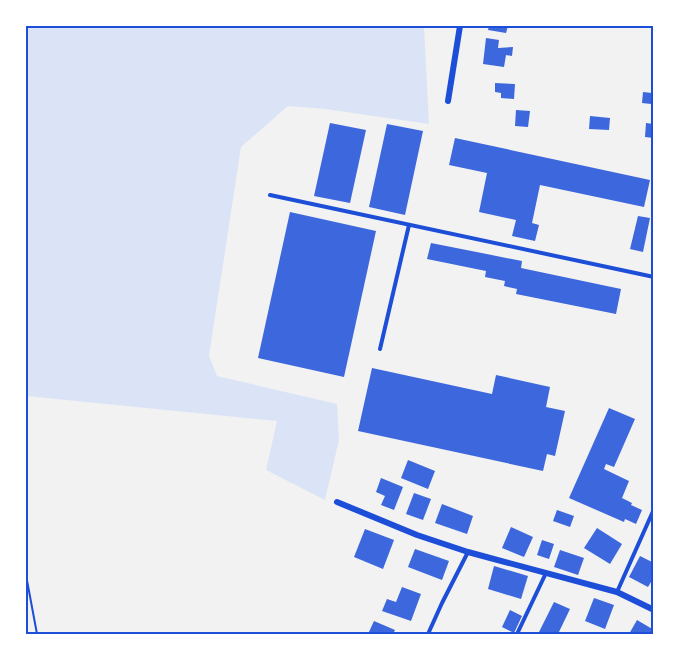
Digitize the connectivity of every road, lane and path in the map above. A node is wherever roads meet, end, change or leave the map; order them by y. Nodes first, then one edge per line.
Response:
1 (460, 26) edge
2 (448, 101) dead end
3 (270, 195) dead end
4 (409, 225) junction
5 (654, 277) edge
6 (380, 349) dead end
7 (337, 502) dead end
8 (654, 509) edge
9 (468, 552) junction
10 (546, 573) junction
11 (26, 575) edge
12 (617, 592) junction
13 (654, 610) edge
14 (37, 634) edge
15 (428, 634) edge
16 (517, 634) edge

1 - 2 street
3 - 4 lane
4 - 5 lane
4 - 6 lane
7 - 9 street
8 - 12 lane
9 - 10 street
9 - 15 lane
10 - 12 street
10 - 16 lane
11 - 14 path
12 - 13 street

